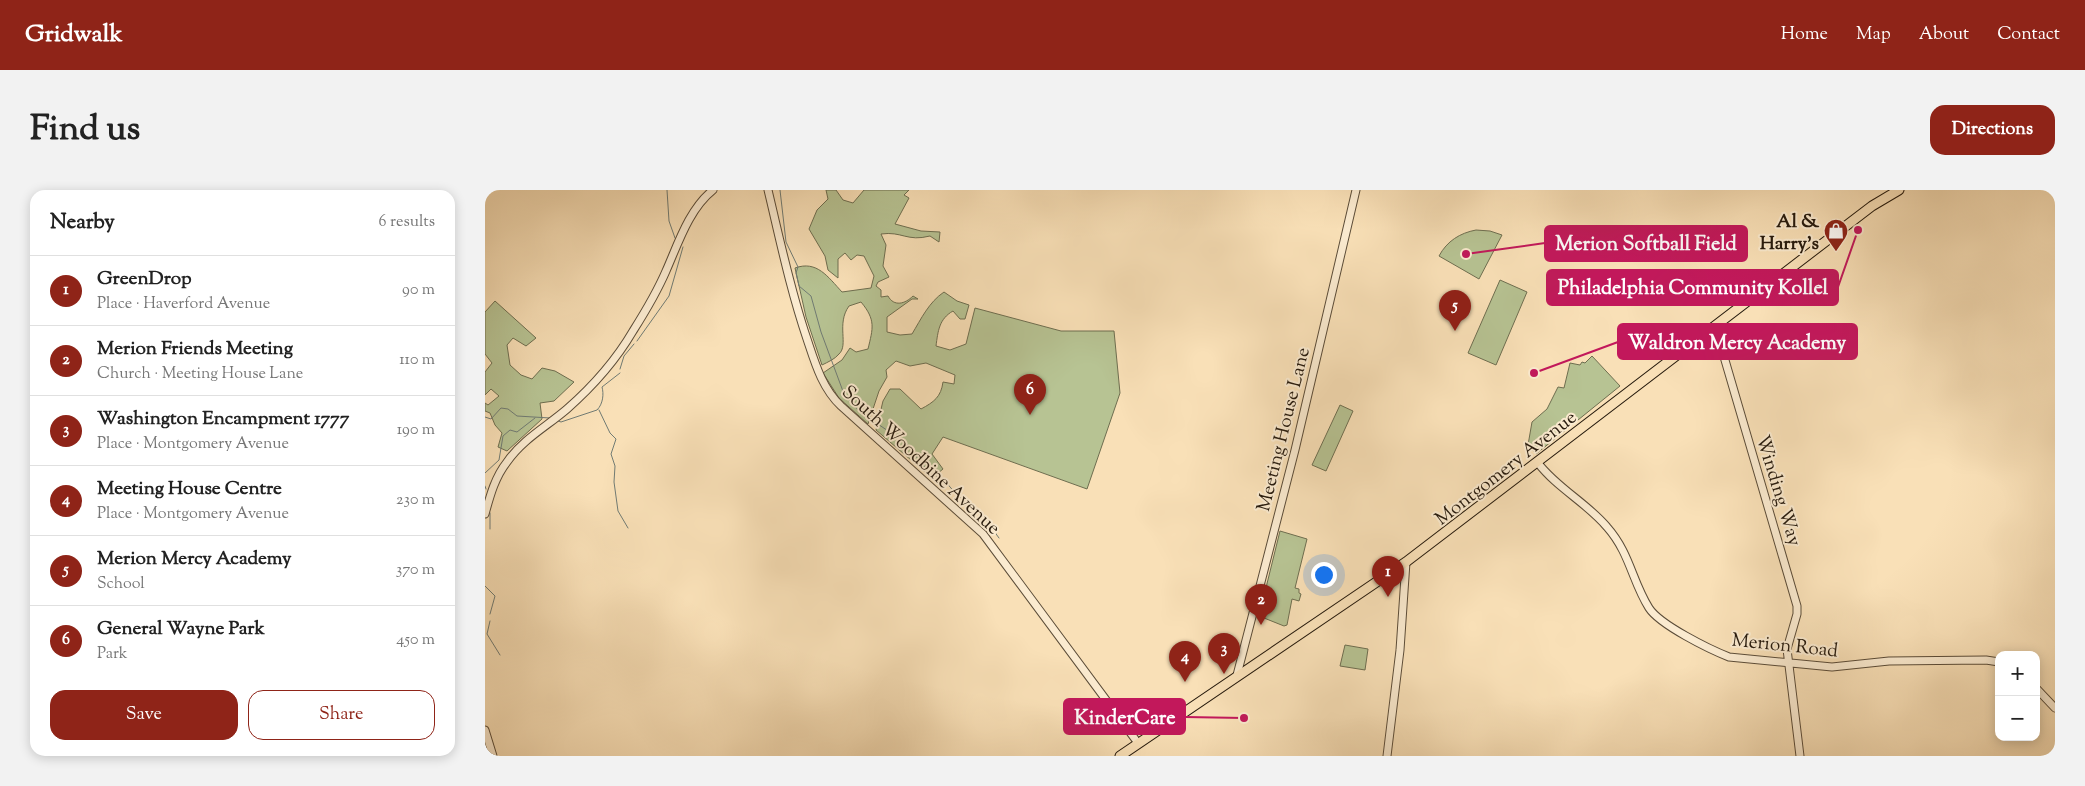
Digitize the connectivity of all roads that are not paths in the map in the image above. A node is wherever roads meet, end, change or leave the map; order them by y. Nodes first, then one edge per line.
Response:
1 (713, 190) edge
2 (768, 190) edge
3 (1356, 190) edge
4 (1899, 190) edge
5 (1715, 326) junction
6 (1538, 462) junction
7 (485, 514) edge
8 (1406, 562) junction
9 (1995, 661) edge
10 (1788, 664) junction
11 (1237, 675) junction
12 (2040, 692) edge
13 (2055, 708) edge
14 (485, 730) edge
15 (1138, 743) junction
16 (493, 756) edge
17 (1120, 756) edge
18 (1387, 756) edge
19 (1800, 756) edge

1 - 7 street
2 - 15 street, South Woodbine Avenue
3 - 11 street, Meeting House Lane
4 - 5 main road, Montgomery Avenue
5 - 6 main road, Montgomery Avenue
5 - 10 street, Winding Way
6 - 8 main road, Montgomery Avenue
6 - 10 street, Merion Road
8 - 11 main road, Montgomery Avenue
8 - 18 street
9 - 10 street, Merion Road
10 - 19 street, Winding Way
11 - 15 main road, Montgomery Avenue
12 - 13 street
14 - 16 street
15 - 17 main road, Montgomery Avenue

